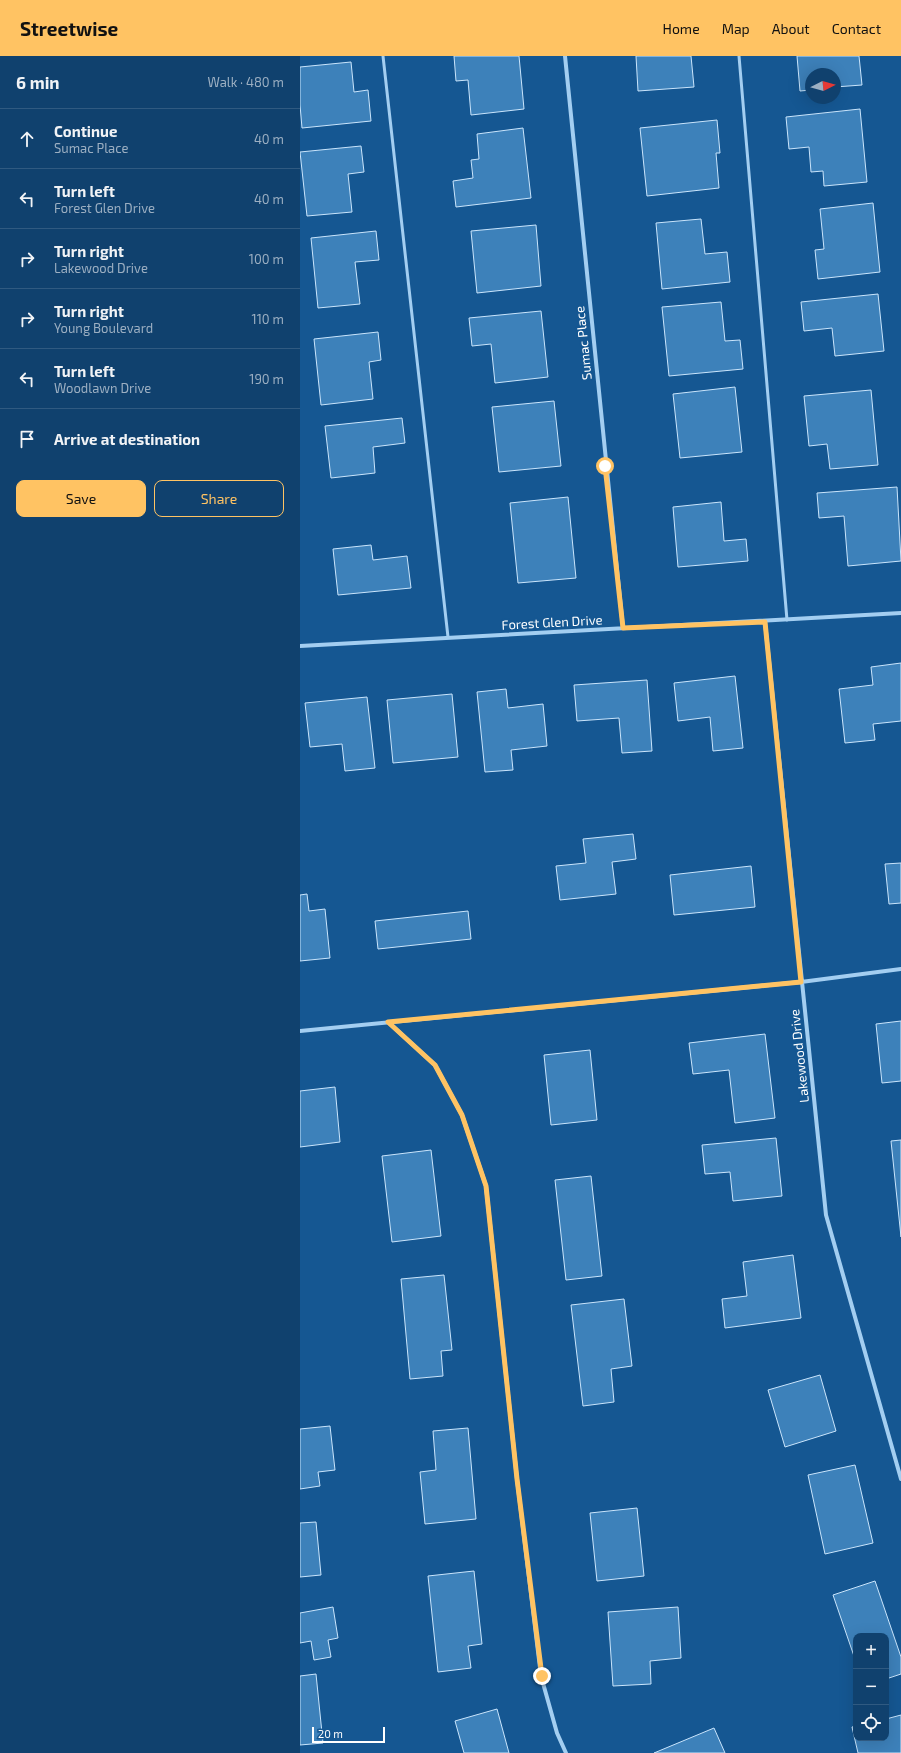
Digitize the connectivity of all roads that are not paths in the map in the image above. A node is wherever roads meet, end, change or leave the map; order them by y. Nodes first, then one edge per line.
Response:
1 (383, 56) edge
2 (565, 56) edge
3 (739, 56) edge
4 (901, 613) edge
5 (787, 620) junction
6 (765, 622) junction
7 (623, 628) junction
8 (448, 638) junction
9 (300, 646) edge
10 (901, 969) edge
11 (801, 982) junction
12 (388, 1022) junction
13 (300, 1030) edge
14 (901, 1479) edge
15 (566, 1753) edge

1 - 8 lane
2 - 7 street, Sumac Place
3 - 5 lane
4 - 5 street, Forest Glen Drive
5 - 6 street, Forest Glen Drive
6 - 7 street, Forest Glen Drive
6 - 11 street, Lakewood Drive
7 - 8 street, Forest Glen Drive
8 - 9 street, Forest Glen Drive
10 - 11 street
11 - 12 street
11 - 14 street, Lakewood Drive
12 - 13 street
12 - 15 street

